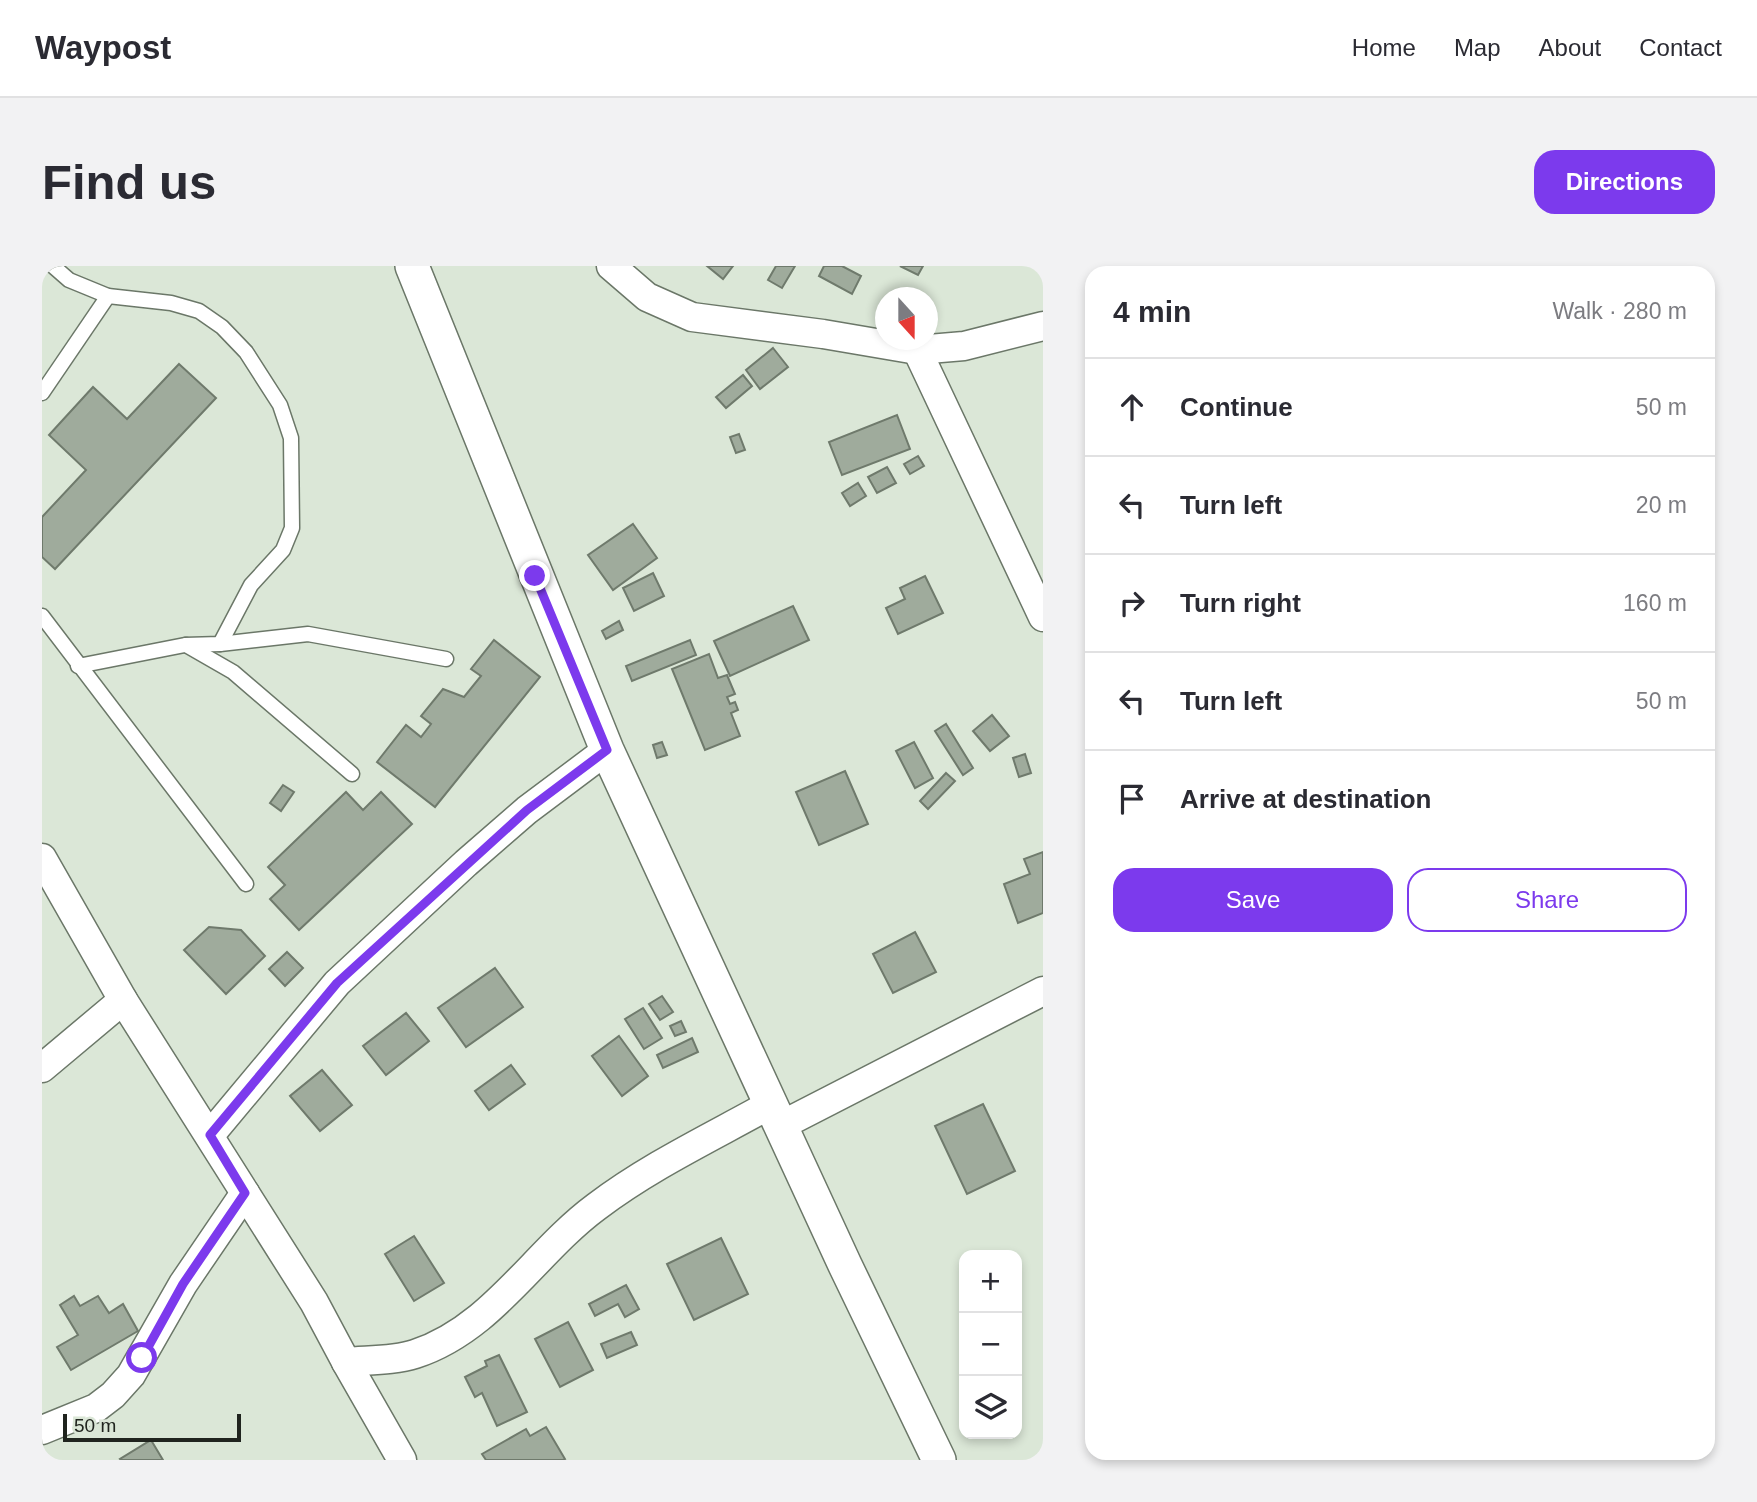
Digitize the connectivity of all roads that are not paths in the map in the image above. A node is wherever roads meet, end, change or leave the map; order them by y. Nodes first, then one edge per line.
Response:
1 (52, 266) edge
2 (412, 266) edge
3 (611, 266) edge
4 (108, 296) junction
5 (1043, 326) edge
6 (875, 344) edge
7 (938, 348) edge
8 (917, 350) edge
9 (42, 393) edge
10 (42, 616) edge
11 (1043, 617) edge
12 (220, 644) junction
13 (185, 645) junction
14 (446, 659) dead end
15 (78, 666) junction
16 (607, 750) junction
17 (352, 774) dead end
18 (42, 858) edge
19 (246, 884) dead end
20 (1043, 991) edge
21 (123, 1000) junction
22 (42, 1068) edge
23 (776, 1115) junction
24 (210, 1135) junction
25 (245, 1193) junction
26 (346, 1362) junction
27 (42, 1430) edge
28 (402, 1460) edge
29 (939, 1460) edge

1 - 4 lane
2 - 16 street
3 - 6 street
4 - 9 lane
4 - 12 lane
5 - 7 street
8 - 11 street
10 - 15 lane
12 - 13 lane
12 - 14 lane
13 - 15 lane
13 - 17 lane
15 - 19 lane
16 - 23 street
16 - 24 street
18 - 21 street
20 - 23 street
21 - 22 street
21 - 24 street
23 - 26 street
23 - 29 street
24 - 25 street
25 - 26 street
25 - 27 street
26 - 28 street

